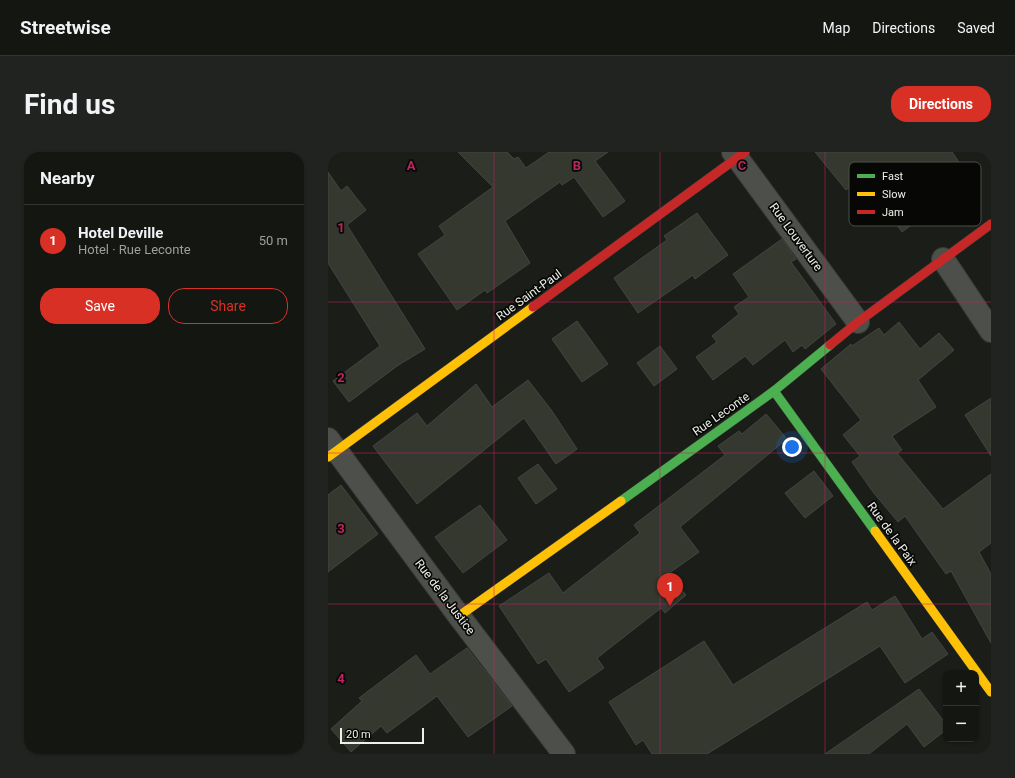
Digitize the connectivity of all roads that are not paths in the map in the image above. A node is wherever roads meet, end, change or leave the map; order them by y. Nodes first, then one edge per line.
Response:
1 (738, 154) edge
2 (991, 224) edge
3 (943, 259) junction
4 (858, 322) junction
5 (991, 331) edge
6 (774, 391) junction
7 (331, 449) edge
8 (459, 616) junction
9 (991, 692) edge
10 (564, 754) edge

1 - 4 street, Rue Louverture
1 - 7 street, Rue Saint-Paul
2 - 3 street, Rue Leconte
3 - 4 street, Rue Leconte
3 - 5 street
4 - 6 street, Rue Leconte
6 - 8 street, Rue Leconte
6 - 9 street, Rue de la Paix
7 - 8 street, Rue de la Justice
8 - 10 street, Rue de la Justice

